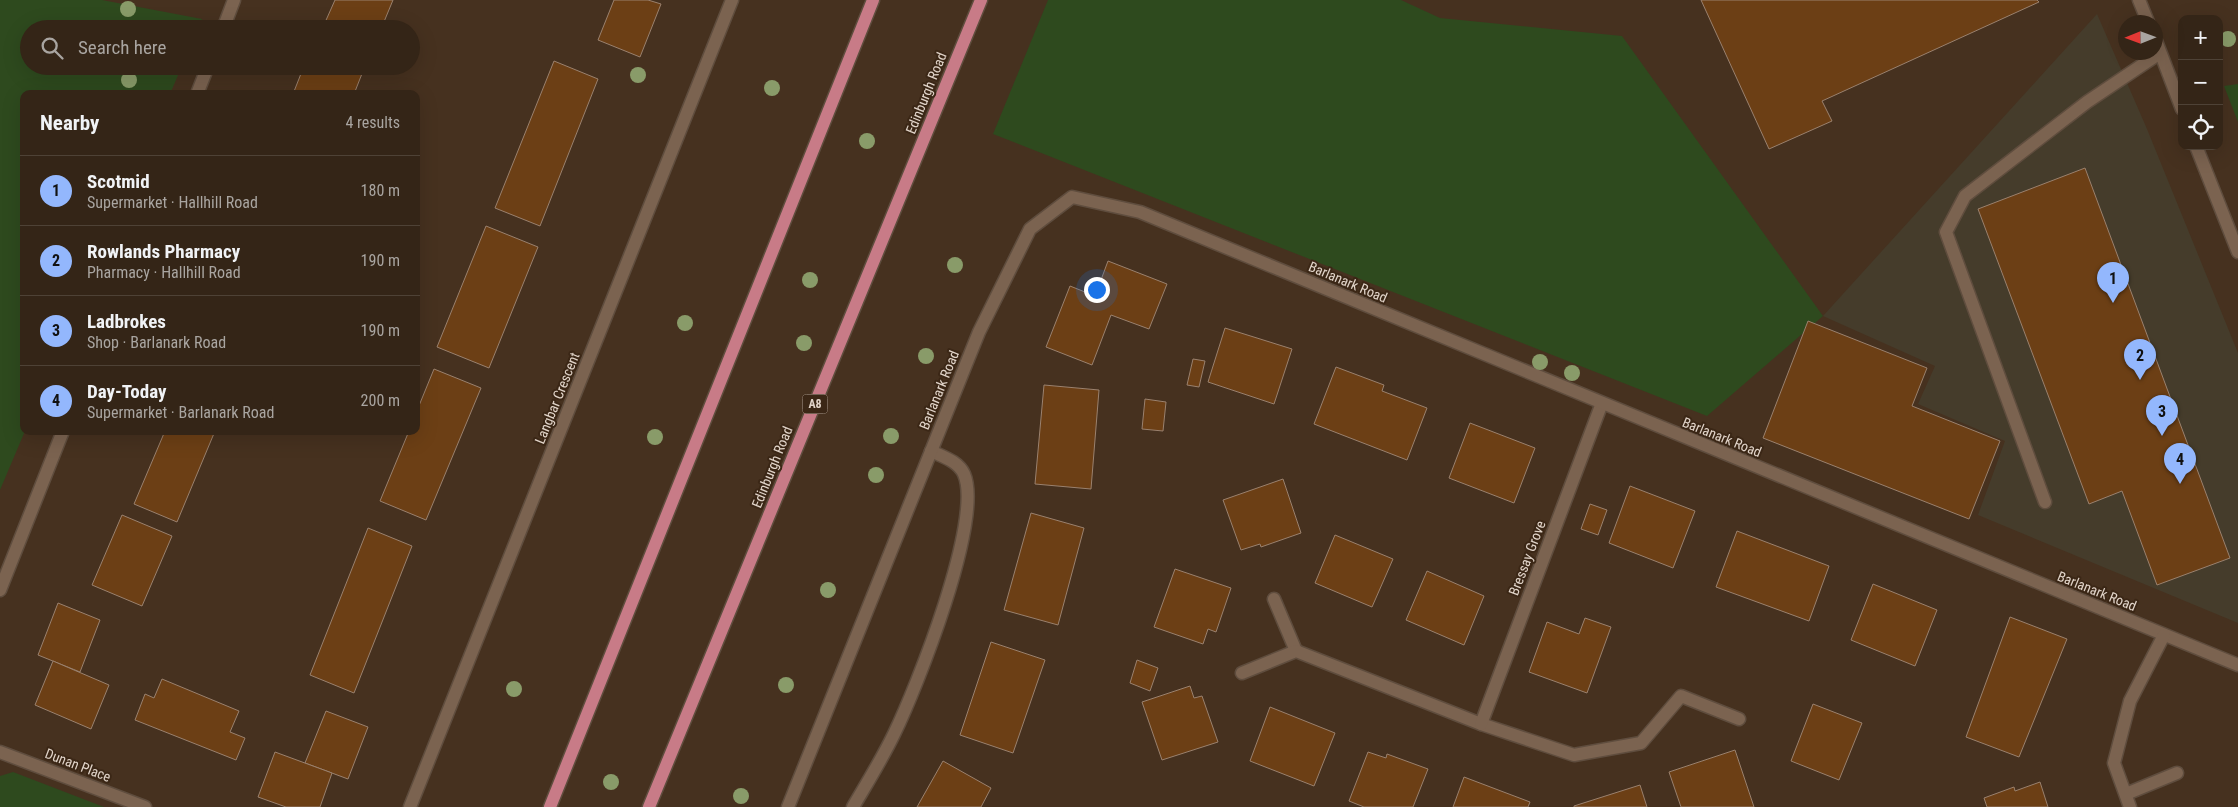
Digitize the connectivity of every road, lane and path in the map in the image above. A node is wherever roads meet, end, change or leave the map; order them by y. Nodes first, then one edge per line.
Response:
1 (234, 0) edge
2 (732, 0) edge
3 (873, 0) edge
4 (981, 0) edge
5 (2139, 0) edge
6 (2145, 15) edge
7 (226, 20) edge
8 (2141, 60) edge
9 (2163, 60) edge
10 (204, 75) edge
11 (199, 90) edge
12 (2180, 105) edge
13 (2198, 150) edge
14 (2238, 252) edge
15 (1602, 404) junction
16 (61, 435) edge
17 (931, 452) junction
18 (2045, 502) dead end
19 (0, 590) edge
20 (1274, 599) dead end
21 (2164, 635) junction
22 (1296, 651) junction
23 (2238, 665) edge
24 (1242, 673) dead end
25 (1739, 719) dead end
26 (1481, 724) junction
27 (0, 752) edge
28 (2177, 773) dead end
29 (2126, 794) junction
30 (145, 807) edge
31 (410, 807) edge
32 (550, 807) edge
33 (649, 807) edge
34 (788, 807) edge
35 (853, 807) edge
36 (2130, 807) edge

1 - 7 street
2 - 31 street, Langbar Crescent
3 - 32 main road
4 - 33 main road, Edinburgh Road / A8
5 - 6 street
8 - 18 street
9 - 12 street
10 - 11 street
13 - 14 street
15 - 17 street, Barlanark Road
15 - 21 street, Barlanark Road
15 - 26 street, Bressay Grove
16 - 19 street
17 - 34 street, Barlanark Road
17 - 35 street
20 - 22 street
21 - 23 street, Barlanark Road
21 - 29 street
22 - 24 street
22 - 26 street
25 - 26 street
27 - 30 street, Dunan Place
28 - 29 street
29 - 36 street

